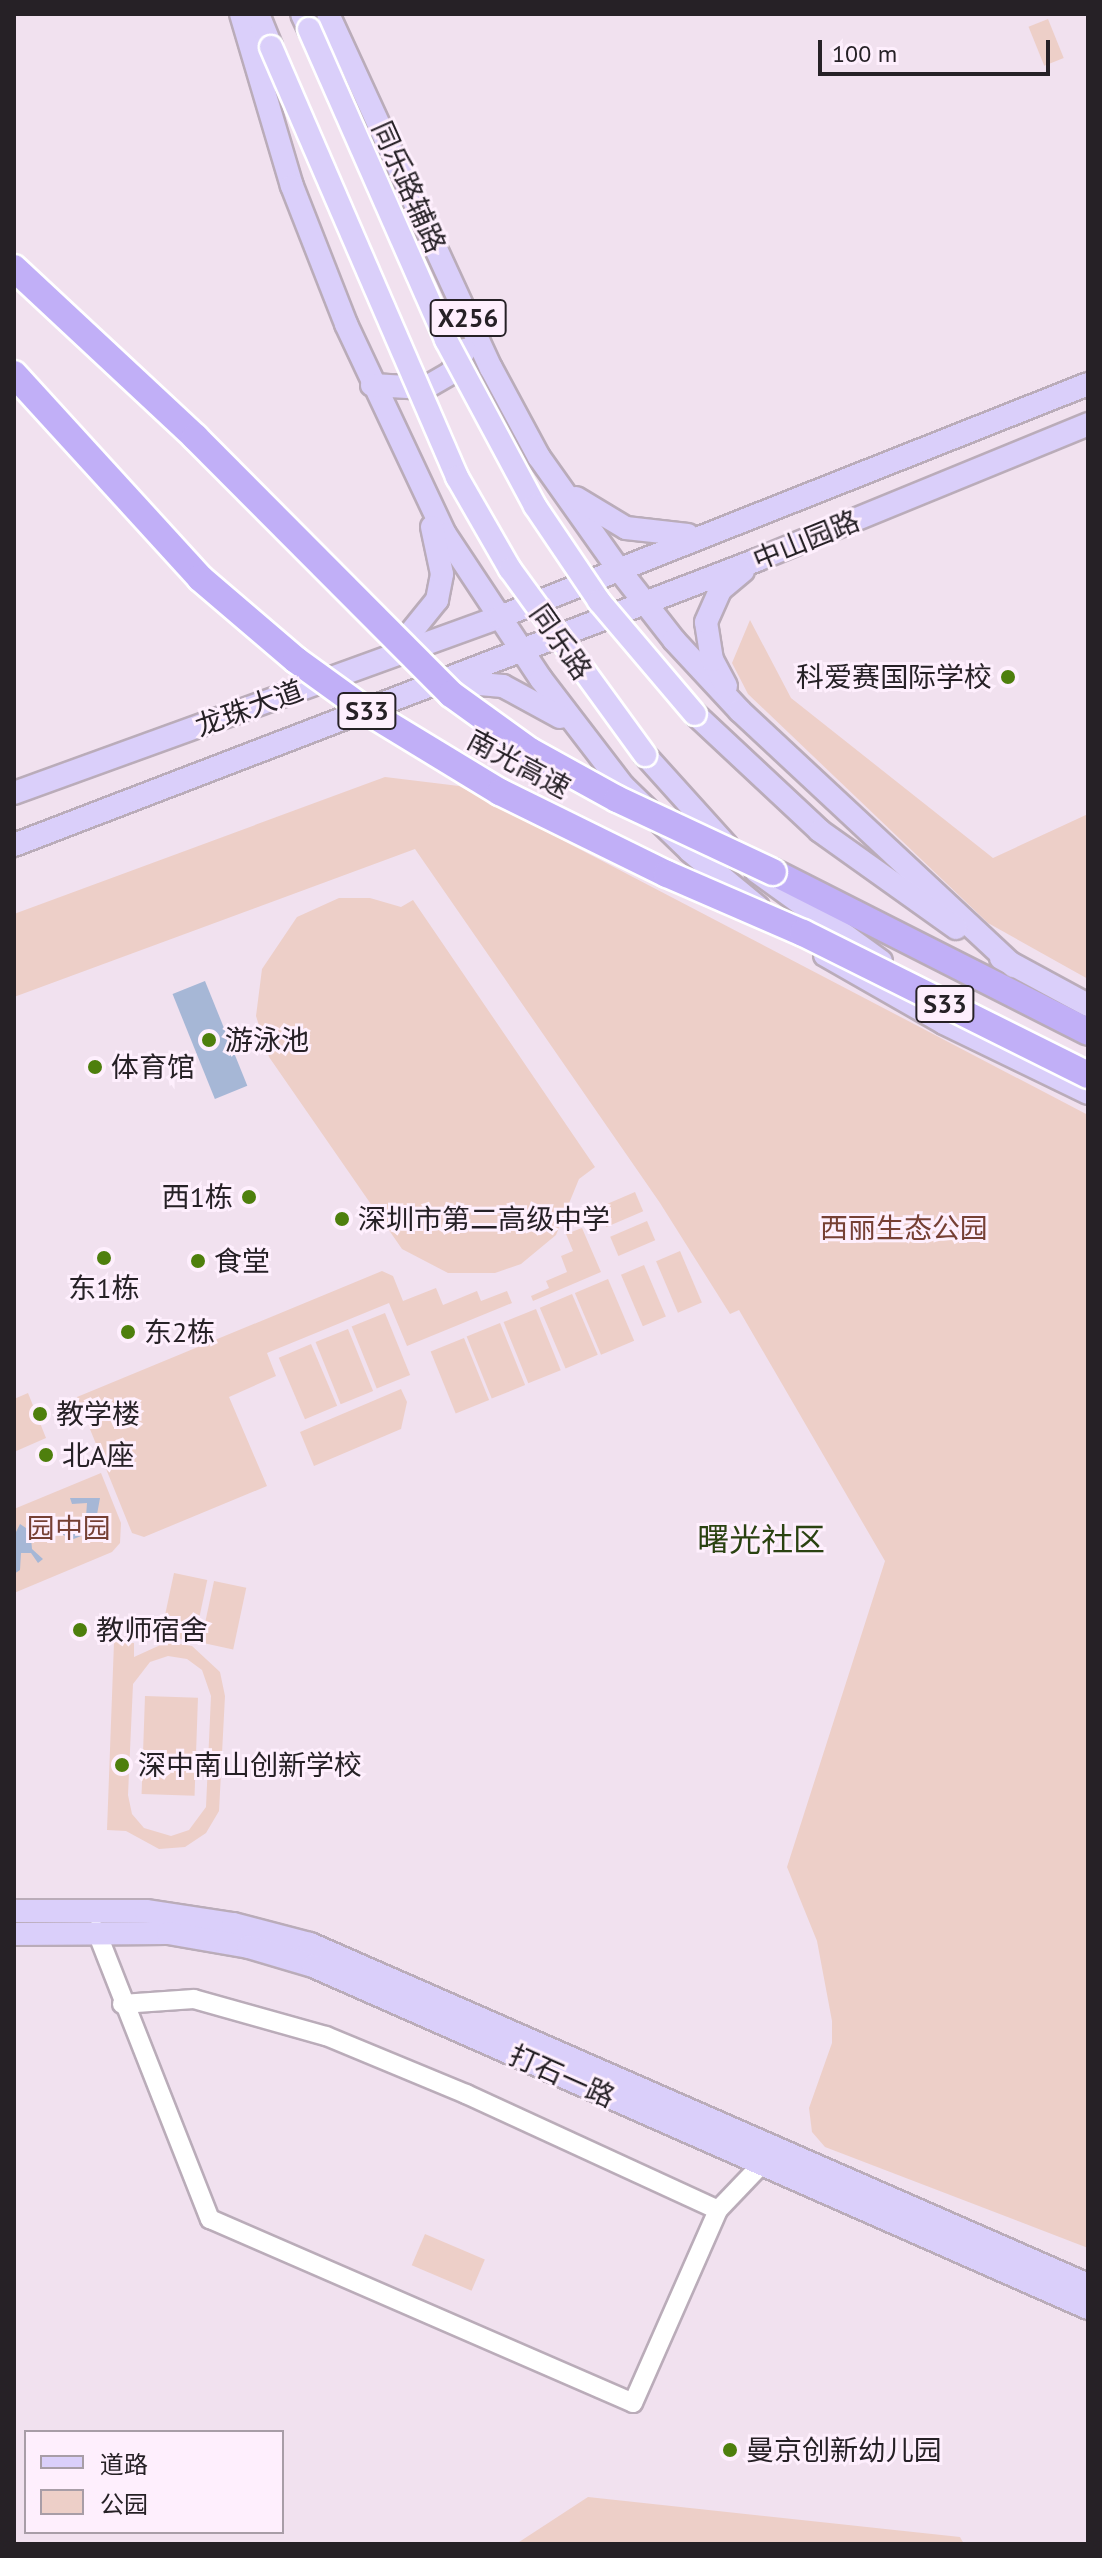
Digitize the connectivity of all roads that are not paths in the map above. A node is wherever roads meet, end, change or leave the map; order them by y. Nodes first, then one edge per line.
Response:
1 (241, 14) edge
2 (258, 14) edge
3 (328, 14) edge
4 (305, 22) edge
5 (14, 268) edge
6 (473, 331) junction
7 (14, 374) edge
8 (1088, 384) edge
9 (372, 385) junction
10 (1088, 424) edge
11 (539, 457) junction
12 (424, 495) junction
13 (705, 534) junction
14 (757, 560) junction
15 (617, 567) junction
16 (643, 602) junction
17 (500, 617) junction
18 (522, 651) junction
19 (388, 658) junction
20 (408, 694) junction
21 (740, 711) junction
22 (581, 732) junction
23 (14, 793) edge
24 (14, 845) edge
25 (1013, 966) junction
26 (1088, 1005) edge
27 (1088, 1032) edge
28 (1088, 1075) edge
29 (1088, 1091) edge
30 (14, 1911) edge
31 (96, 1930) junction
32 (14, 1934) edge
33 (122, 2004) junction
34 (760, 2166) junction
35 (718, 2210) junction
36 (1088, 2285) edge
37 (1088, 2308) edge

1 - 9 main road
2 - 29 main road, 同乐路, bridge
3 - 6 main road, 同乐路辅路 / X256
4 - 25 main road, 同乐路, bridge
5 - 27 highway, 南光高速 / S33, bridge
6 - 9 main road
6 - 11 main road, 同乐路辅路 / X256
7 - 28 highway, 南光高速 / S33, bridge
8 - 13 main road, 中山园路
9 - 12 main road
10 - 14 main road, 中山园路
11 - 13 main road
11 - 15 main road, 同乐路辅路 / X256
12 - 17 main road
12 - 19 main road
13 - 15 main road, 中山园路
14 - 16 main road, 中山园路
14 - 21 main road
15 - 16 main road, 同乐路辅路 / X256
15 - 17 main road, 龙珠大道
16 - 18 main road, 中山园路
16 - 21 main road, 同乐路辅路
17 - 18 main road
17 - 19 main road, 龙珠大道
18 - 20 main road, 龙珠大道
18 - 22 main road
19 - 23 main road, 龙珠大道
20 - 22 main road
20 - 24 main road, 龙珠大道
21 - 25 main road
22 - 29 main road
25 - 26 main road, 同乐路
30 - 36 main road, 打石一路
31 - 32 main road, 打石一路
31 - 33 street
31 - 34 main road, 打石一路
33 - 35 street
33 - 35 street
34 - 35 street
34 - 37 main road, 打石一路

